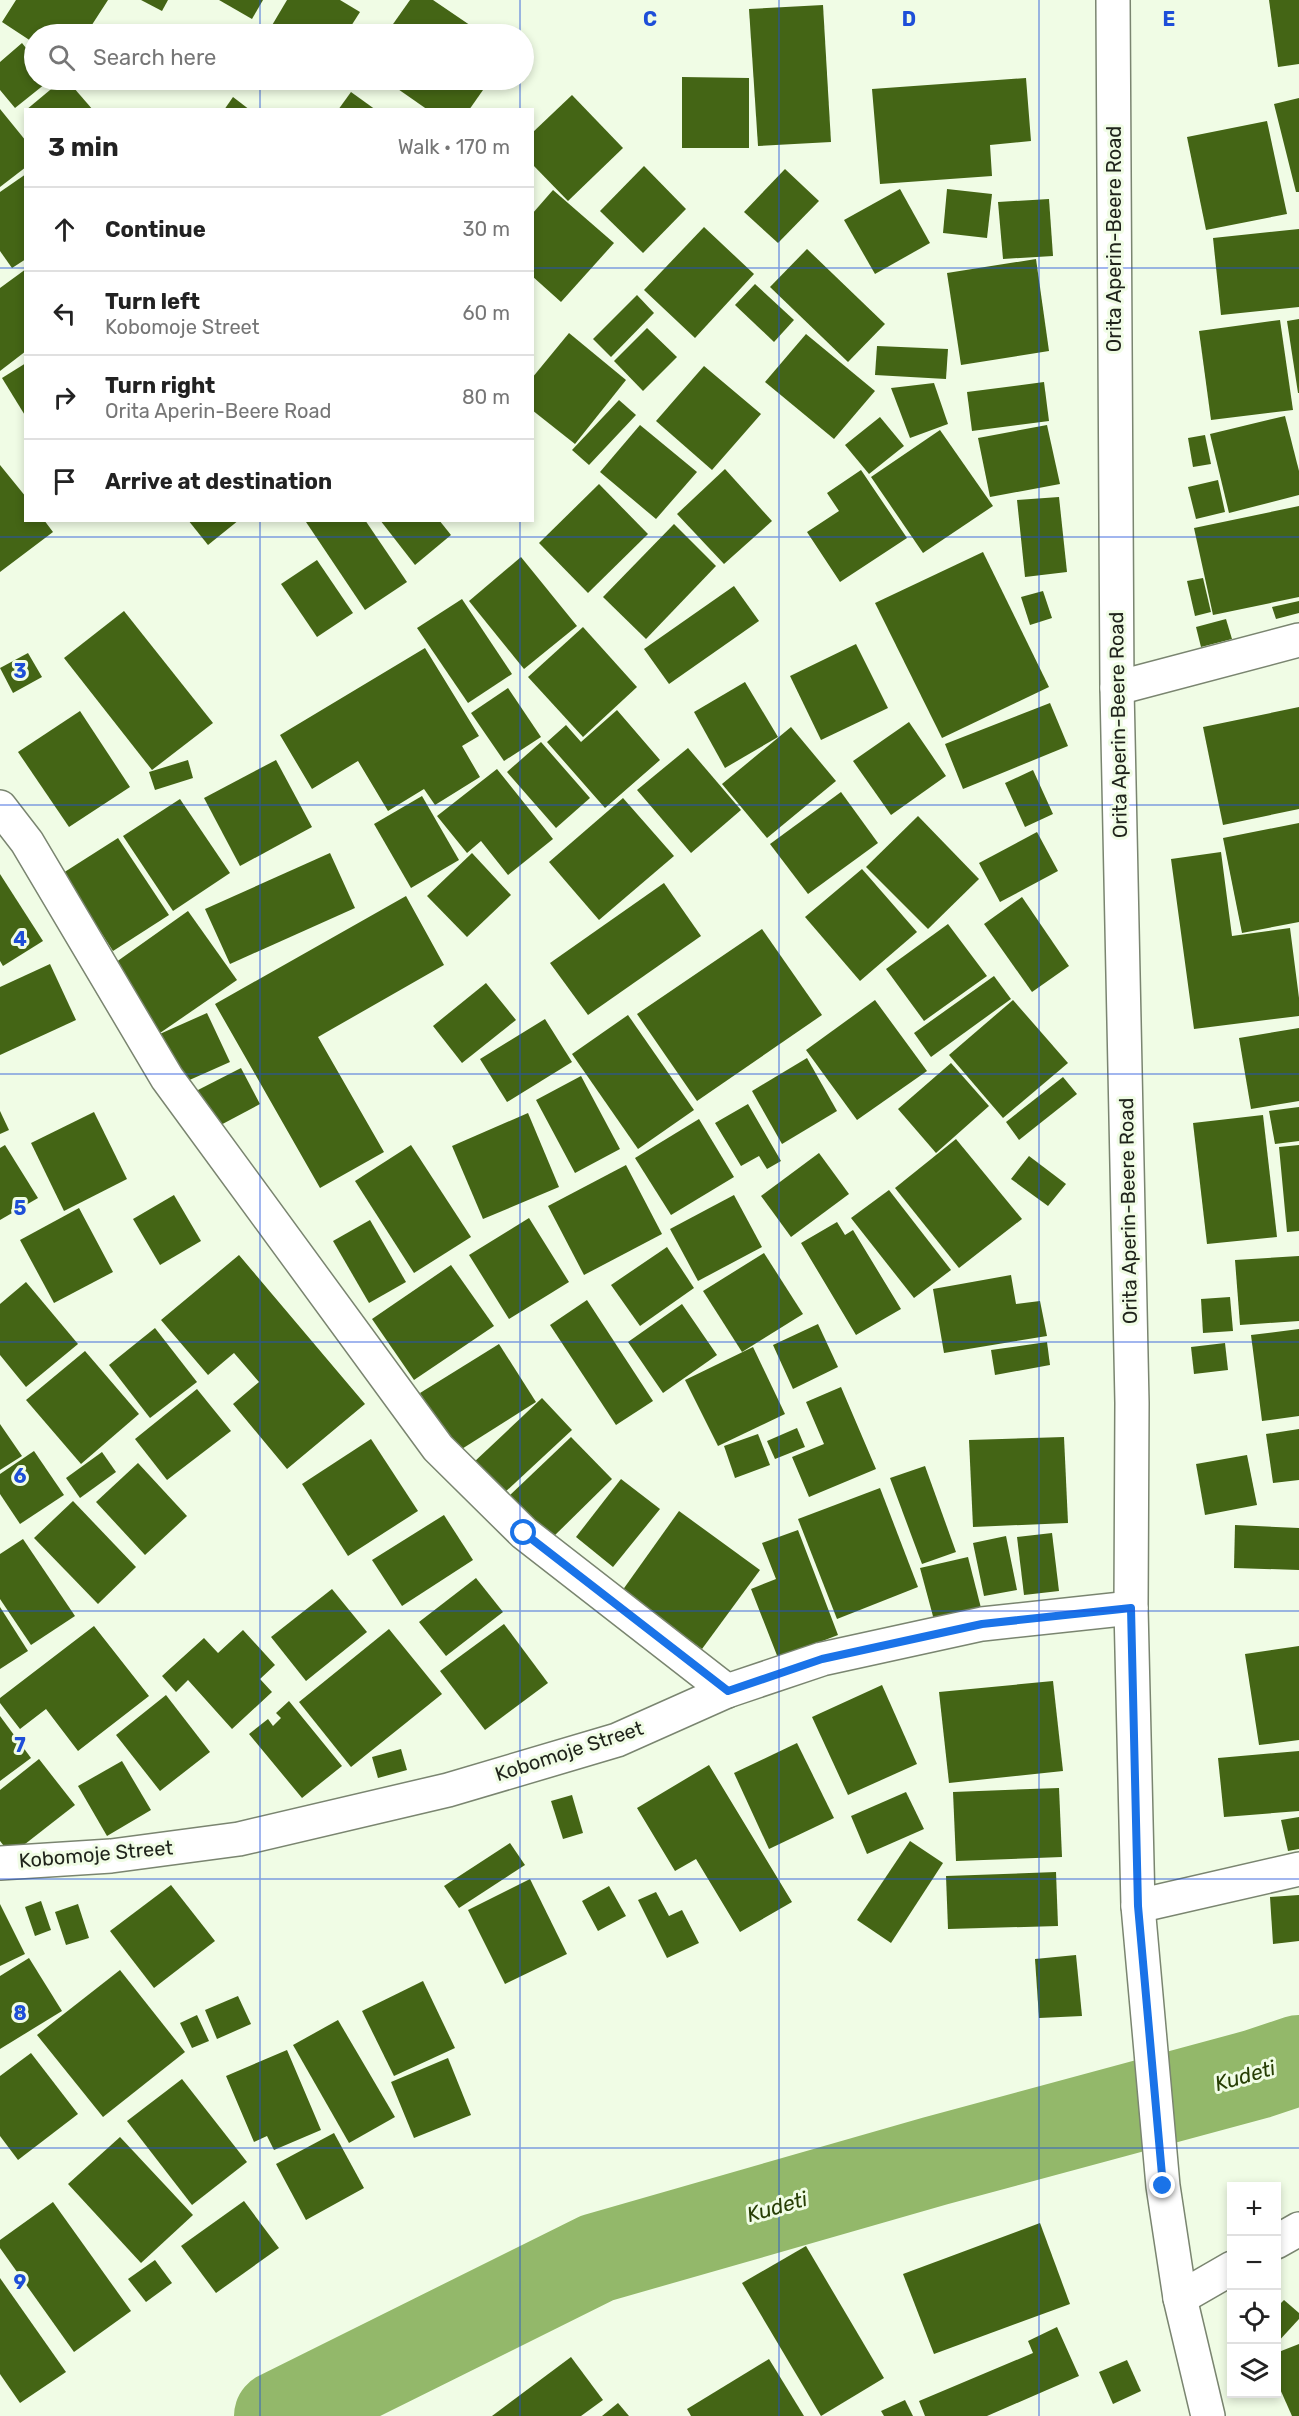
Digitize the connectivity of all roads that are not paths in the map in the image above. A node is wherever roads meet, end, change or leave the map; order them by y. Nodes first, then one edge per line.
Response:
1 (1113, 0) edge
2 (1299, 640) edge
3 (1117, 688) junction
4 (0, 807) edge
5 (1131, 1608) junction
6 (728, 1691) junction
7 (0, 1863) edge
8 (1299, 1869) edge
9 (1138, 1906) junction
10 (1299, 2229) edge
11 (1281, 2239) edge
12 (1227, 2271) edge
13 (1180, 2298) junction
14 (1208, 2416) edge

1 - 3 street, Orita Aperin-Beere Road
2 - 3 street
3 - 5 street, Orita Aperin-Beere Road
4 - 6 street
5 - 6 street, Kobomoje Street
5 - 9 street, Orita Aperin-Beere Road
6 - 7 street, Kobomoje Street
8 - 9 street
9 - 13 street, Orita Aperin-Beere Road
10 - 11 street
12 - 13 street
13 - 14 street, Orita Aperin-Beere Road

